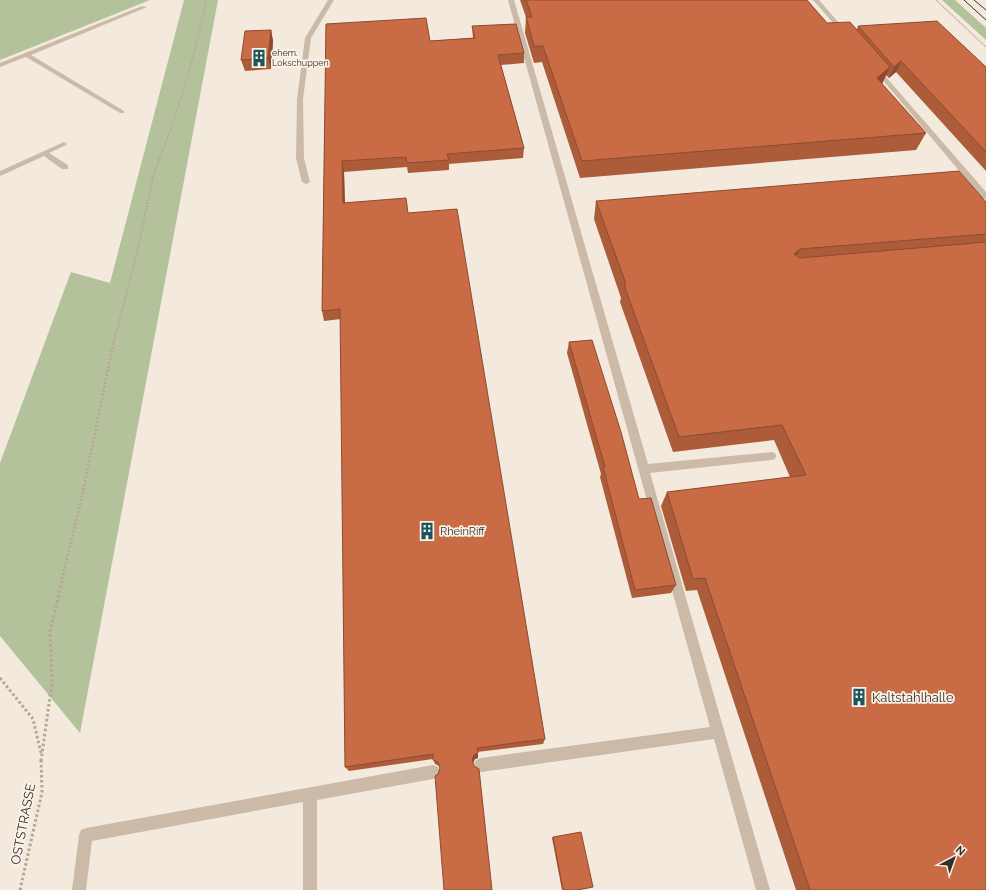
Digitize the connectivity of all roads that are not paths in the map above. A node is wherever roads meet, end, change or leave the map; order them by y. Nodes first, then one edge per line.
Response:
1 (331, 0) edge
2 (511, 0) edge
3 (816, 0) edge
4 (144, 7) dead end
5 (847, 36) edge
6 (26, 54) junction
7 (0, 65) edge
8 (873, 66) edge
9 (122, 112) dead end
10 (64, 144) dead end
11 (44, 153) junction
12 (64, 167) dead end
13 (0, 174) edge
14 (306, 182) dead end
15 (986, 197) edge
16 (771, 456) dead end
17 (644, 469) junction
18 (718, 732) junction
19 (481, 765) dead end
20 (433, 772) edge
21 (310, 794) junction
22 (79, 890) edge
23 (310, 890) edge
24 (763, 890) edge

1 - 14 lane
2 - 17 lane
3 - 5 lane
4 - 6 lane
6 - 7 lane
6 - 9 lane
8 - 15 lane
10 - 11 lane
11 - 12 lane
11 - 13 lane
16 - 17 lane
17 - 18 lane
18 - 19 lane
18 - 24 lane
20 - 21 lane
21 - 22 lane
21 - 23 lane

